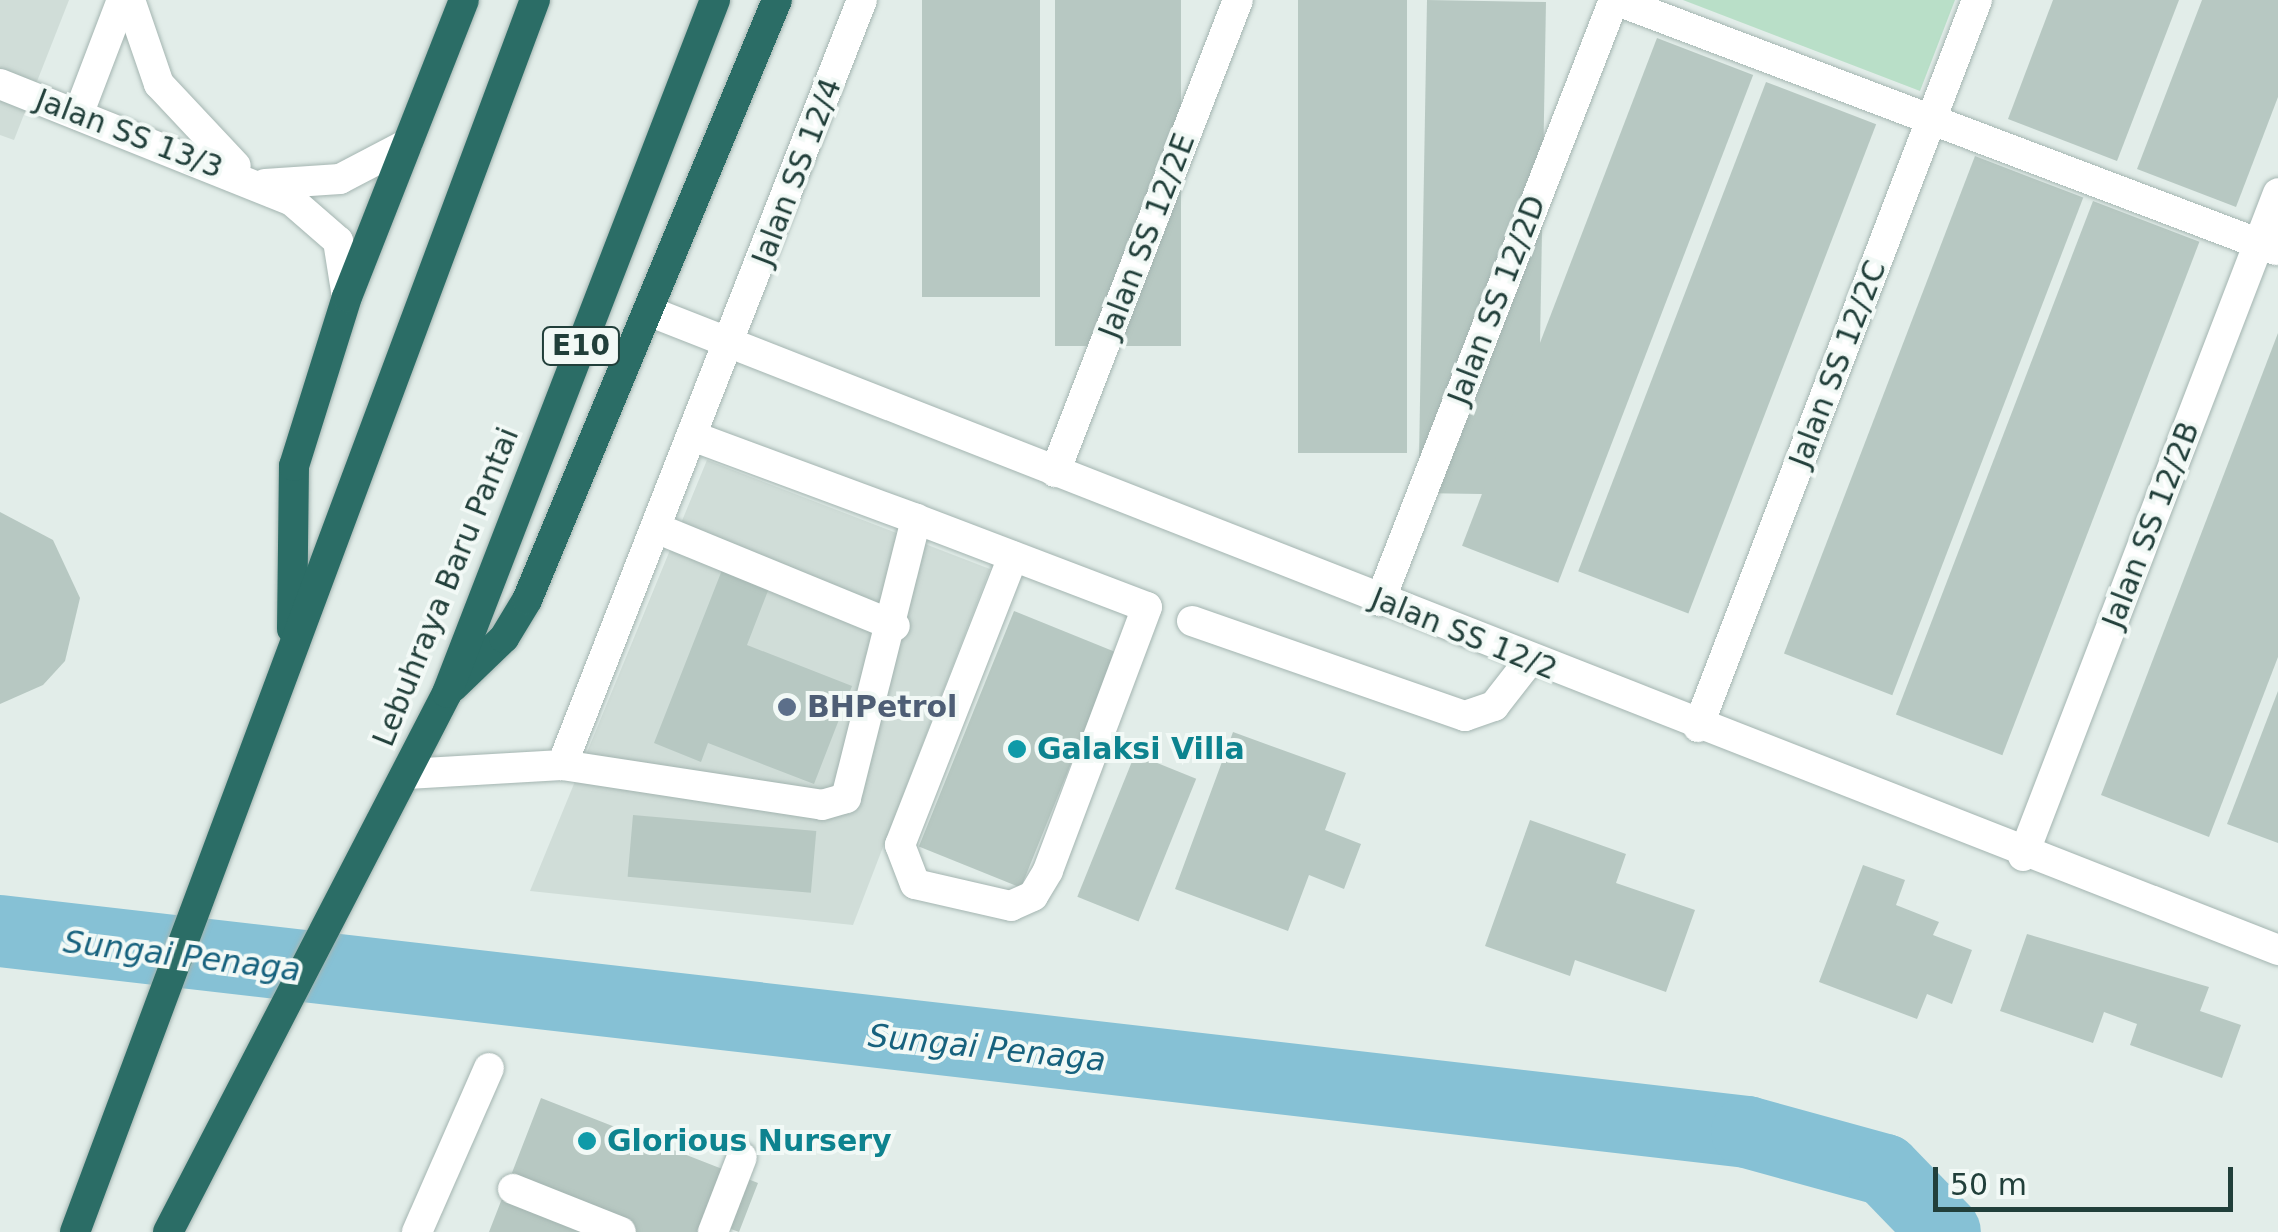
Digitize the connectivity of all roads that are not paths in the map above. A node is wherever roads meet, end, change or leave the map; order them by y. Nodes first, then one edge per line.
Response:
1 (126, 0) edge
2 (464, 0) edge
3 (535, 0) edge
4 (715, 0) edge
5 (777, 0) edge
6 (862, 0) edge
7 (1238, 0) edge
8 (1615, 0) edge
9 (1976, 0) edge
10 (0, 84) edge
11 (78, 116) junction
12 (1931, 120) junction
13 (407, 144) junction
14 (258, 184) junction
15 (2278, 193) edge
16 (2268, 247) edge
17 (348, 297) junction
18 (651, 312) junction
19 (732, 344) junction
20 (692, 436) junction
21 (1055, 472) junction
22 (916, 519) junction
23 (656, 528) junction
24 (1014, 556) junction
25 (1380, 601) junction
26 (1192, 621) dead end
27 (895, 626) junction
28 (292, 652) junction
29 (1530, 660) junction
30 (447, 693) junction
31 (1698, 727) junction
32 (562, 765) junction
33 (407, 774) junction
34 (2023, 856) junction
35 (2278, 950) edge
36 (490, 1068) dead end
37 (742, 1157) dead end
38 (512, 1188) dead end
39 (169, 1229) edge
40 (75, 1232) edge
41 (418, 1232) edge
42 (622, 1232) edge
43 (712, 1232) edge

1 - 11 street
1 - 14 street
2 - 13 highway
3 - 28 highway
4 - 30 highway, Lebuhraya Baru Pantai / E10
5 - 18 highway
6 - 19 street, Jalan SS 12/4
7 - 21 street, Jalan SS 12/2E
8 - 12 street
8 - 25 street, Jalan SS 12/2D
9 - 12 street, Jalan SS 12/2C
10 - 11 street, Jalan SS 13/3
11 - 14 street, Jalan SS 13/3
12 - 16 street
12 - 31 street, Jalan SS 12/2C
13 - 14 street, Jalan SS 13/3
13 - 17 highway
14 - 17 street, Jalan SS 13/3
15 - 16 street, Jalan SS 12/2B
16 - 34 street, Jalan SS 12/2B
17 - 28 highway
18 - 19 street, Jalan SS 12/2
18 - 30 highway
19 - 20 street, Jalan SS 12/4
19 - 21 street, Jalan SS 12/2
20 - 22 street
20 - 23 street, Jalan SS 12/4
21 - 25 street, Jalan SS 12/2
22 - 24 street
22 - 27 street
23 - 27 street
23 - 32 street, Jalan SS 12/4
24 - 24 street
25 - 29 street, Jalan SS 12/2
26 - 29 street
27 - 32 street
28 - 40 highway
29 - 31 street, Jalan SS 12/2
30 - 33 highway, Lebuhraya Baru Pantai / E10
31 - 34 street, Jalan SS 12/2
32 - 33 street
33 - 39 highway, Lebuhraya Baru Pantai / E10
34 - 35 street, Jalan SS 12/2
36 - 41 street
37 - 43 street
38 - 42 street

